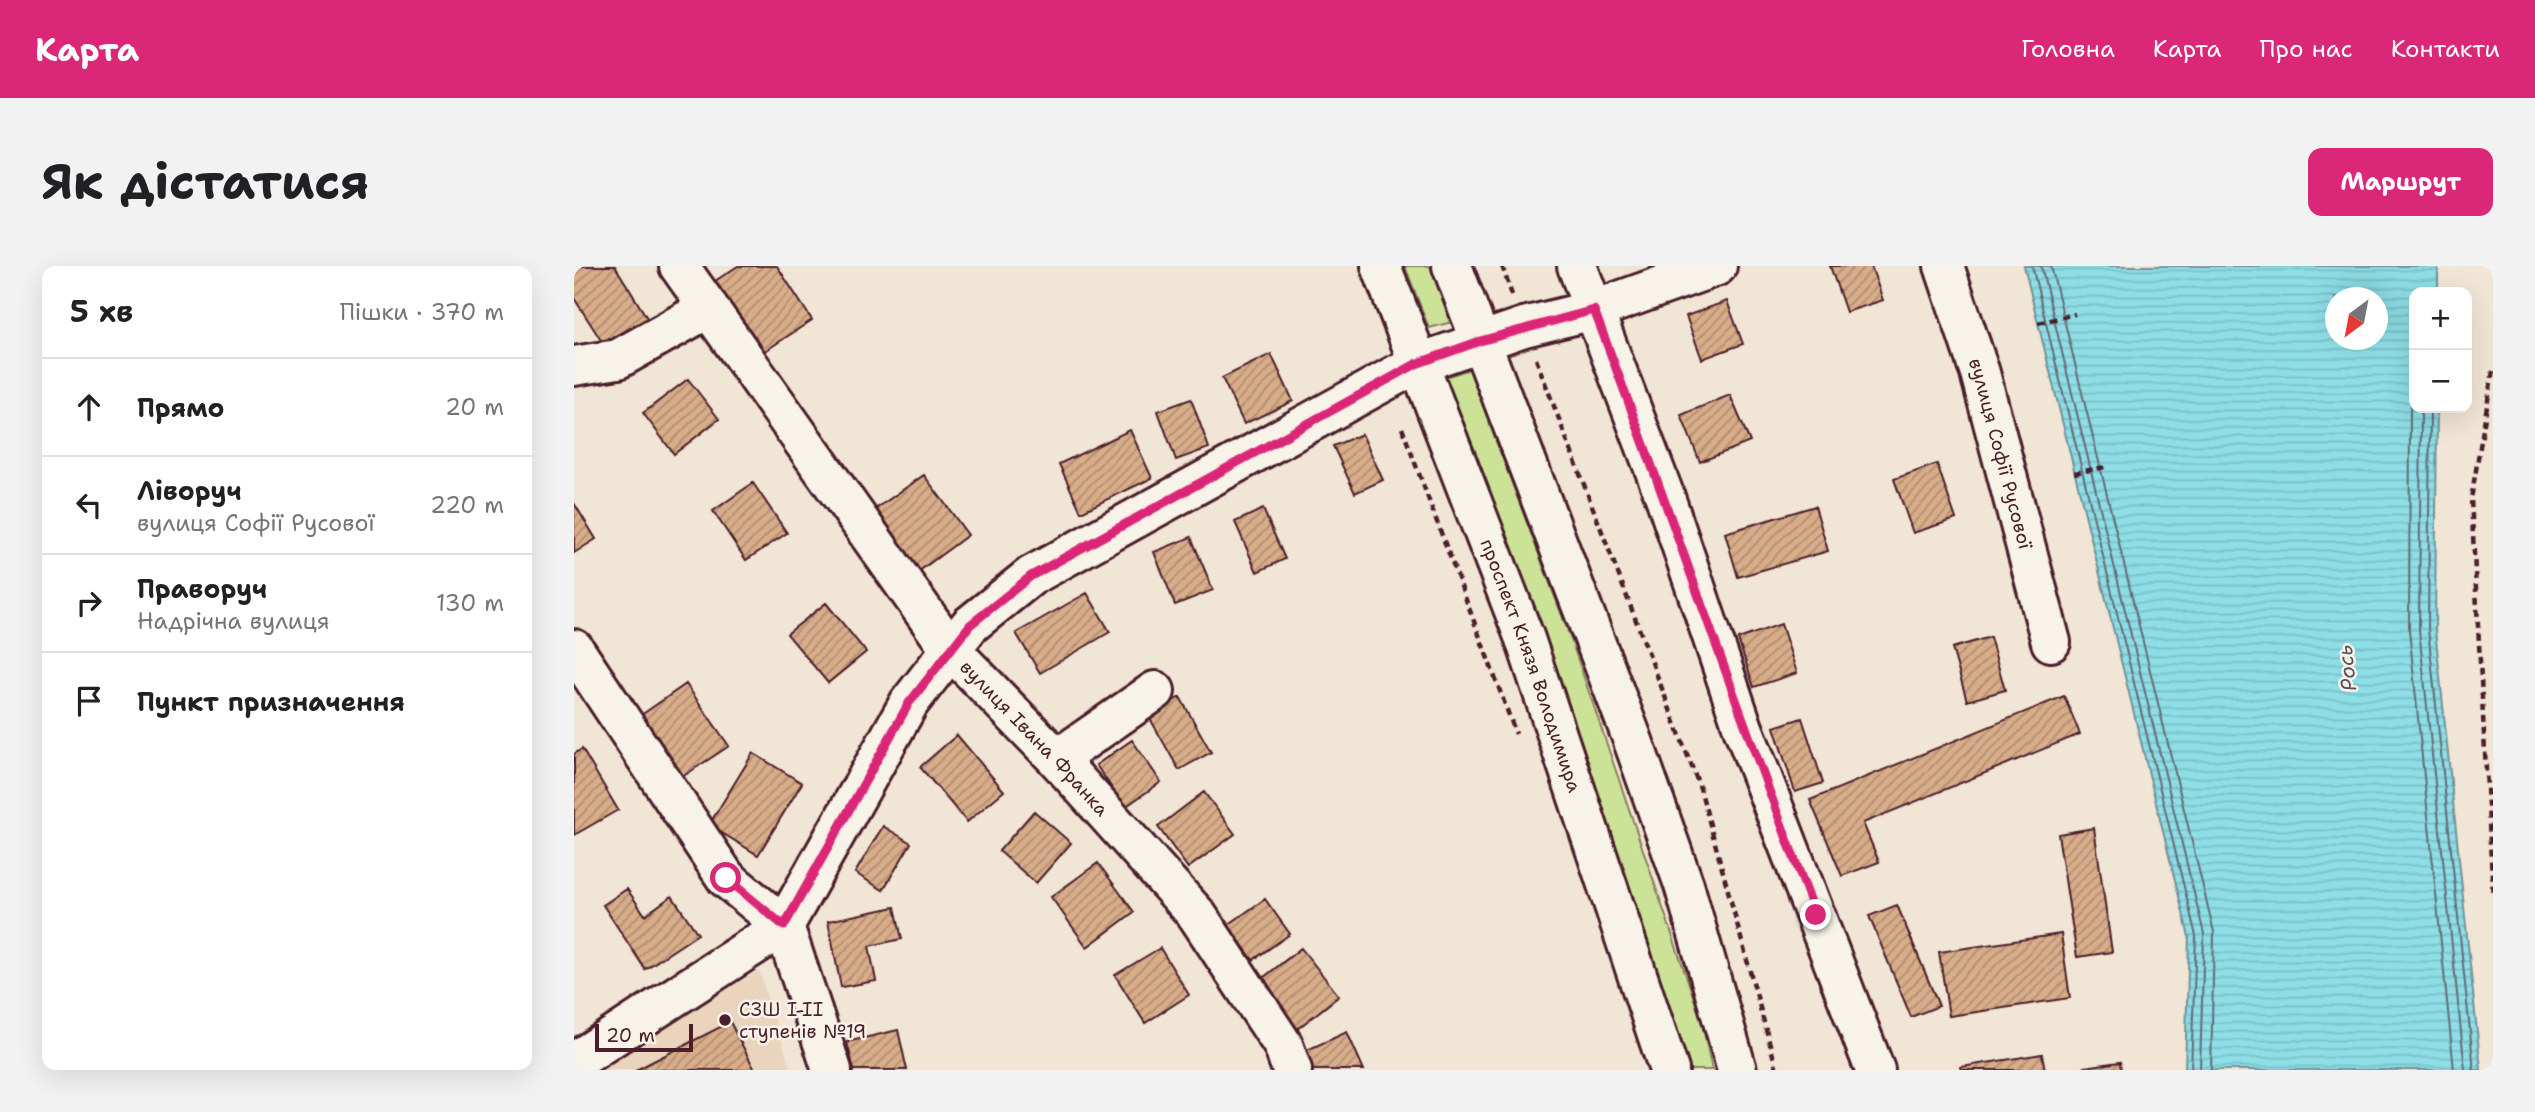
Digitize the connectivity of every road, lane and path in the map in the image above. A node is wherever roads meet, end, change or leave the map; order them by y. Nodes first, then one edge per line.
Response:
1 (678, 266) edge
2 (1381, 266) edge
3 (1452, 266) edge
4 (1502, 266) edge
5 (1577, 266) edge
6 (1717, 266) edge
7 (1944, 266) edge
8 (709, 308) junction
9 (1594, 310) junction
10 (2075, 314) dead end
11 (2038, 323) dead end
12 (1524, 327) junction
13 (1480, 341) junction
14 (574, 366) edge
15 (2493, 371) edge
16 (1400, 373) junction
17 (2105, 467) dead end
18 (2074, 473) dead end
19 (2051, 642) dead end
20 (574, 649) edge
21 (950, 649) junction
22 (1155, 691) dead end
23 (1520, 746) dead end
24 (1057, 759) junction
25 (2493, 896) edge
26 (784, 926) junction
27 (574, 1062) edge
28 (832, 1070) edge
29 (1292, 1070) edge
30 (1669, 1070) edge
31 (1737, 1070) edge
32 (1777, 1070) edge
33 (1875, 1070) edge

1 - 8 street, вулиця Івана Франка
2 - 16 street, проспект Князя Володимира
3 - 13 street
4 - 12 path
5 - 9 street
6 - 9 street
7 - 19 street, вулиця Софії Русової
8 - 14 street
8 - 21 street, вулиця Івана Франка
9 - 12 street
9 - 33 street
10 - 11 path
12 - 13 street
12 - 32 path
13 - 16 street
13 - 31 street
15 - 25 path
16 - 21 street
16 - 23 path
16 - 30 street, проспект Князя Володимира
17 - 18 path
20 - 26 street
21 - 24 street, вулиця Івана Франка
21 - 26 street
22 - 24 street
24 - 29 street, вулиця Івана Франка
26 - 27 street
26 - 28 street

